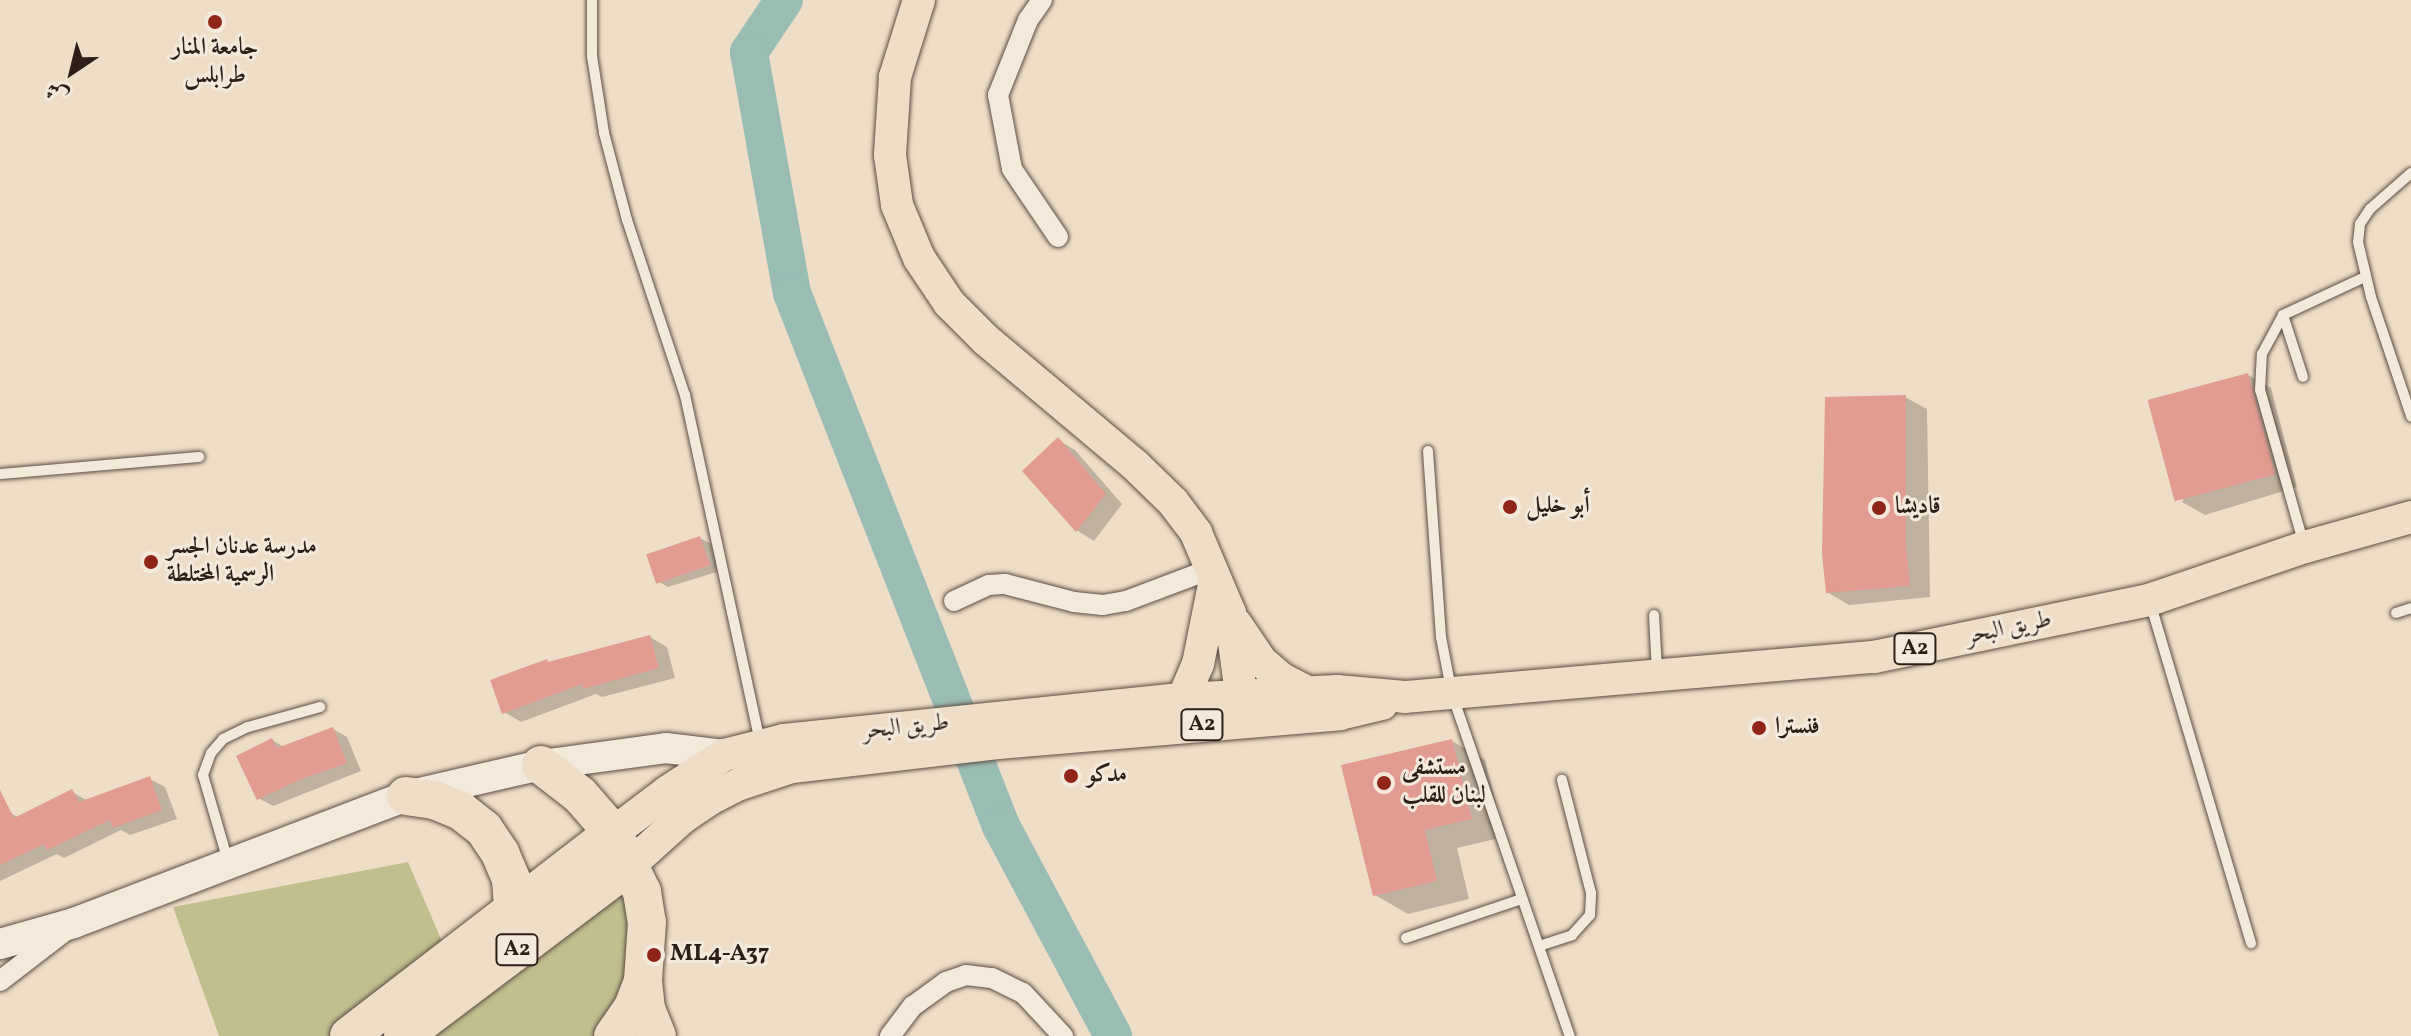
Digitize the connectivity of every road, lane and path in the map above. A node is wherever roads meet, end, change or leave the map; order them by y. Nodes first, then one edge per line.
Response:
1 (592, 0) edge
2 (919, 0) edge
3 (1042, 0) edge
4 (2411, 173) edge
5 (1058, 237) dead end
6 (2365, 277) junction
7 (2283, 315) junction
8 (2303, 377) dead end
9 (2411, 416) edge
10 (1428, 451) dead end
11 (199, 457) dead end
12 (0, 474) edge
13 (2411, 517) edge
14 (2305, 547) junction
15 (1213, 575) junction
16 (2149, 600) junction
17 (954, 601) dead end
18 (2411, 608) edge
19 (1230, 613) junction
20 (2396, 613) dead end
21 (1654, 615) dead end
22 (1202, 646) junction
23 (1657, 674) junction
24 (1307, 692) junction
25 (1452, 694) junction
26 (1405, 697) junction
27 (1183, 699) junction
28 (1144, 704) junction
29 (320, 707) dead end
30 (1244, 708) junction
31 (974, 734) junction
32 (761, 744) junction
33 (724, 755) junction
34 (541, 765) junction
35 (1562, 780) dead end
36 (406, 796) junction
37 (608, 859) junction
38 (229, 863) junction
39 (1522, 899) junction
40 (513, 908) junction
41 (74, 923) junction
42 (1406, 938) dead end
43 (2251, 943) dead end
44 (0, 944) edge
45 (1539, 946) junction
46 (0, 981) edge
47 (643, 981) junction
48 (393, 1026) edge
49 (349, 1036) edge
50 (613, 1036) edge
51 (657, 1036) edge
52 (890, 1036) edge
53 (1063, 1036) edge
54 (1570, 1036) edge

1 - 32 lane
2 - 15 main road
3 - 5 street
4 - 6 lane
6 - 7 lane
6 - 9 lane
7 - 8 lane
7 - 14 lane
10 - 25 lane
11 - 12 lane
13 - 14 main road, طريق البحر / A2
14 - 16 main road, طريق البحر / A2
15 - 17 street
15 - 19 main road
15 - 22 main road
16 - 23 main road, طريق البحر / A2
16 - 43 lane
18 - 20 lane
19 - 24 main road
19 - 30 main road
21 - 23 lane
22 - 27 main road
22 - 28 main road
23 - 25 main road, طريق البحر / A2
24 - 26 main road, طريق البحر / A2
24 - 30 main road, طريق البحر / A2
25 - 26 main road, طريق البحر / A2
25 - 39 lane
26 - 30 main road, طريق البحر / A2
27 - 28 main road, طريق البحر / A2
27 - 30 main road, طريق البحر / A2
28 - 31 main road, طريق البحر / A2
29 - 38 lane
30 - 31 main road, طريق البحر / A2
31 - 32 main road, طريق البحر / A2
31 - 37 main road, طريق البحر / A2
32 - 33 main road, طريق البحر / A2
33 - 34 street
33 - 37 main road, طريق البحر / A2
34 - 36 street
34 - 37 highway
35 - 45 lane
36 - 38 street
36 - 40 highway
37 - 40 highway, طريق البحر / A2
37 - 47 highway
37 - 48 highway, A2
38 - 41 street
39 - 42 lane
39 - 45 lane
40 - 48 highway, طريق البحر / A2
41 - 44 street
41 - 46 street
45 - 54 lane
47 - 50 highway
47 - 51 highway
48 - 49 highway, A2
52 - 53 street

